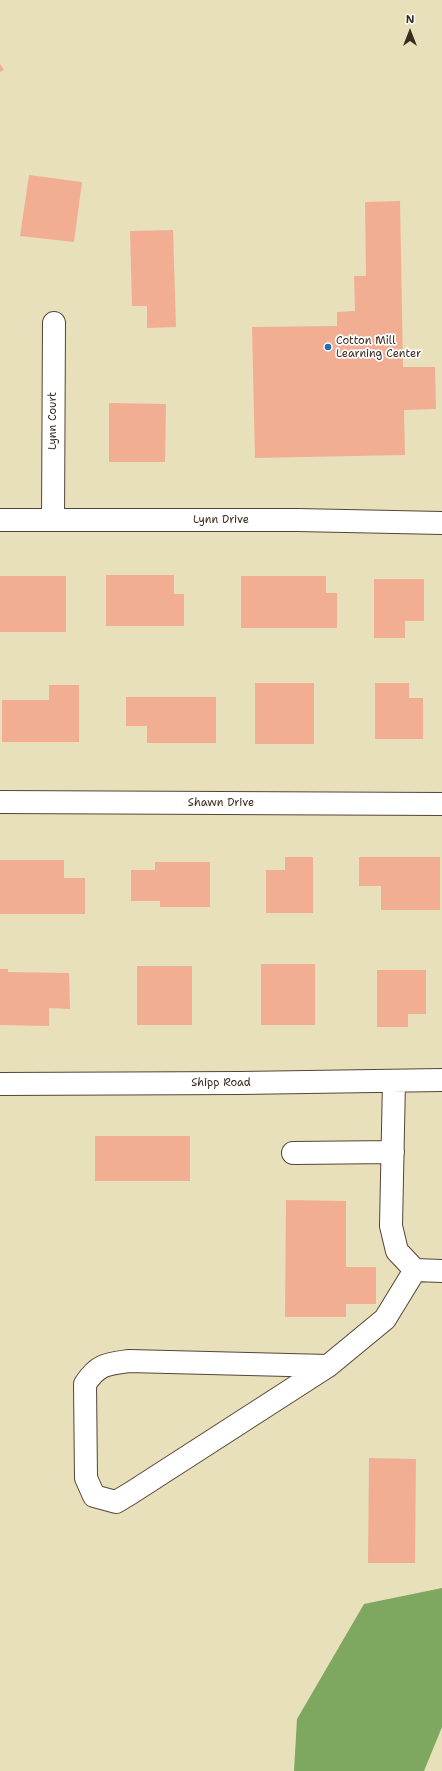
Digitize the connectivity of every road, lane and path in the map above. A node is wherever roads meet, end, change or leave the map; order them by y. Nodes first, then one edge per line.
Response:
1 (54, 323) dead end
2 (0, 520) edge
3 (53, 520) junction
4 (442, 523) edge
5 (0, 802) edge
6 (442, 804) edge
7 (442, 1080) edge
8 (394, 1081) junction
9 (0, 1084) edge
10 (393, 1152) junction
11 (293, 1153) dead end
12 (415, 1270) junction
13 (442, 1271) edge
14 (328, 1366) junction

1 - 3 street, Lynn Court
2 - 3 street, Lynn Drive
3 - 4 street, Lynn Drive
5 - 6 street, Shawn Drive
7 - 8 street, Shipp Road
8 - 9 street, Shipp Road
8 - 10 street
10 - 11 street
10 - 12 street
12 - 13 street
12 - 14 street
14 - 14 street

